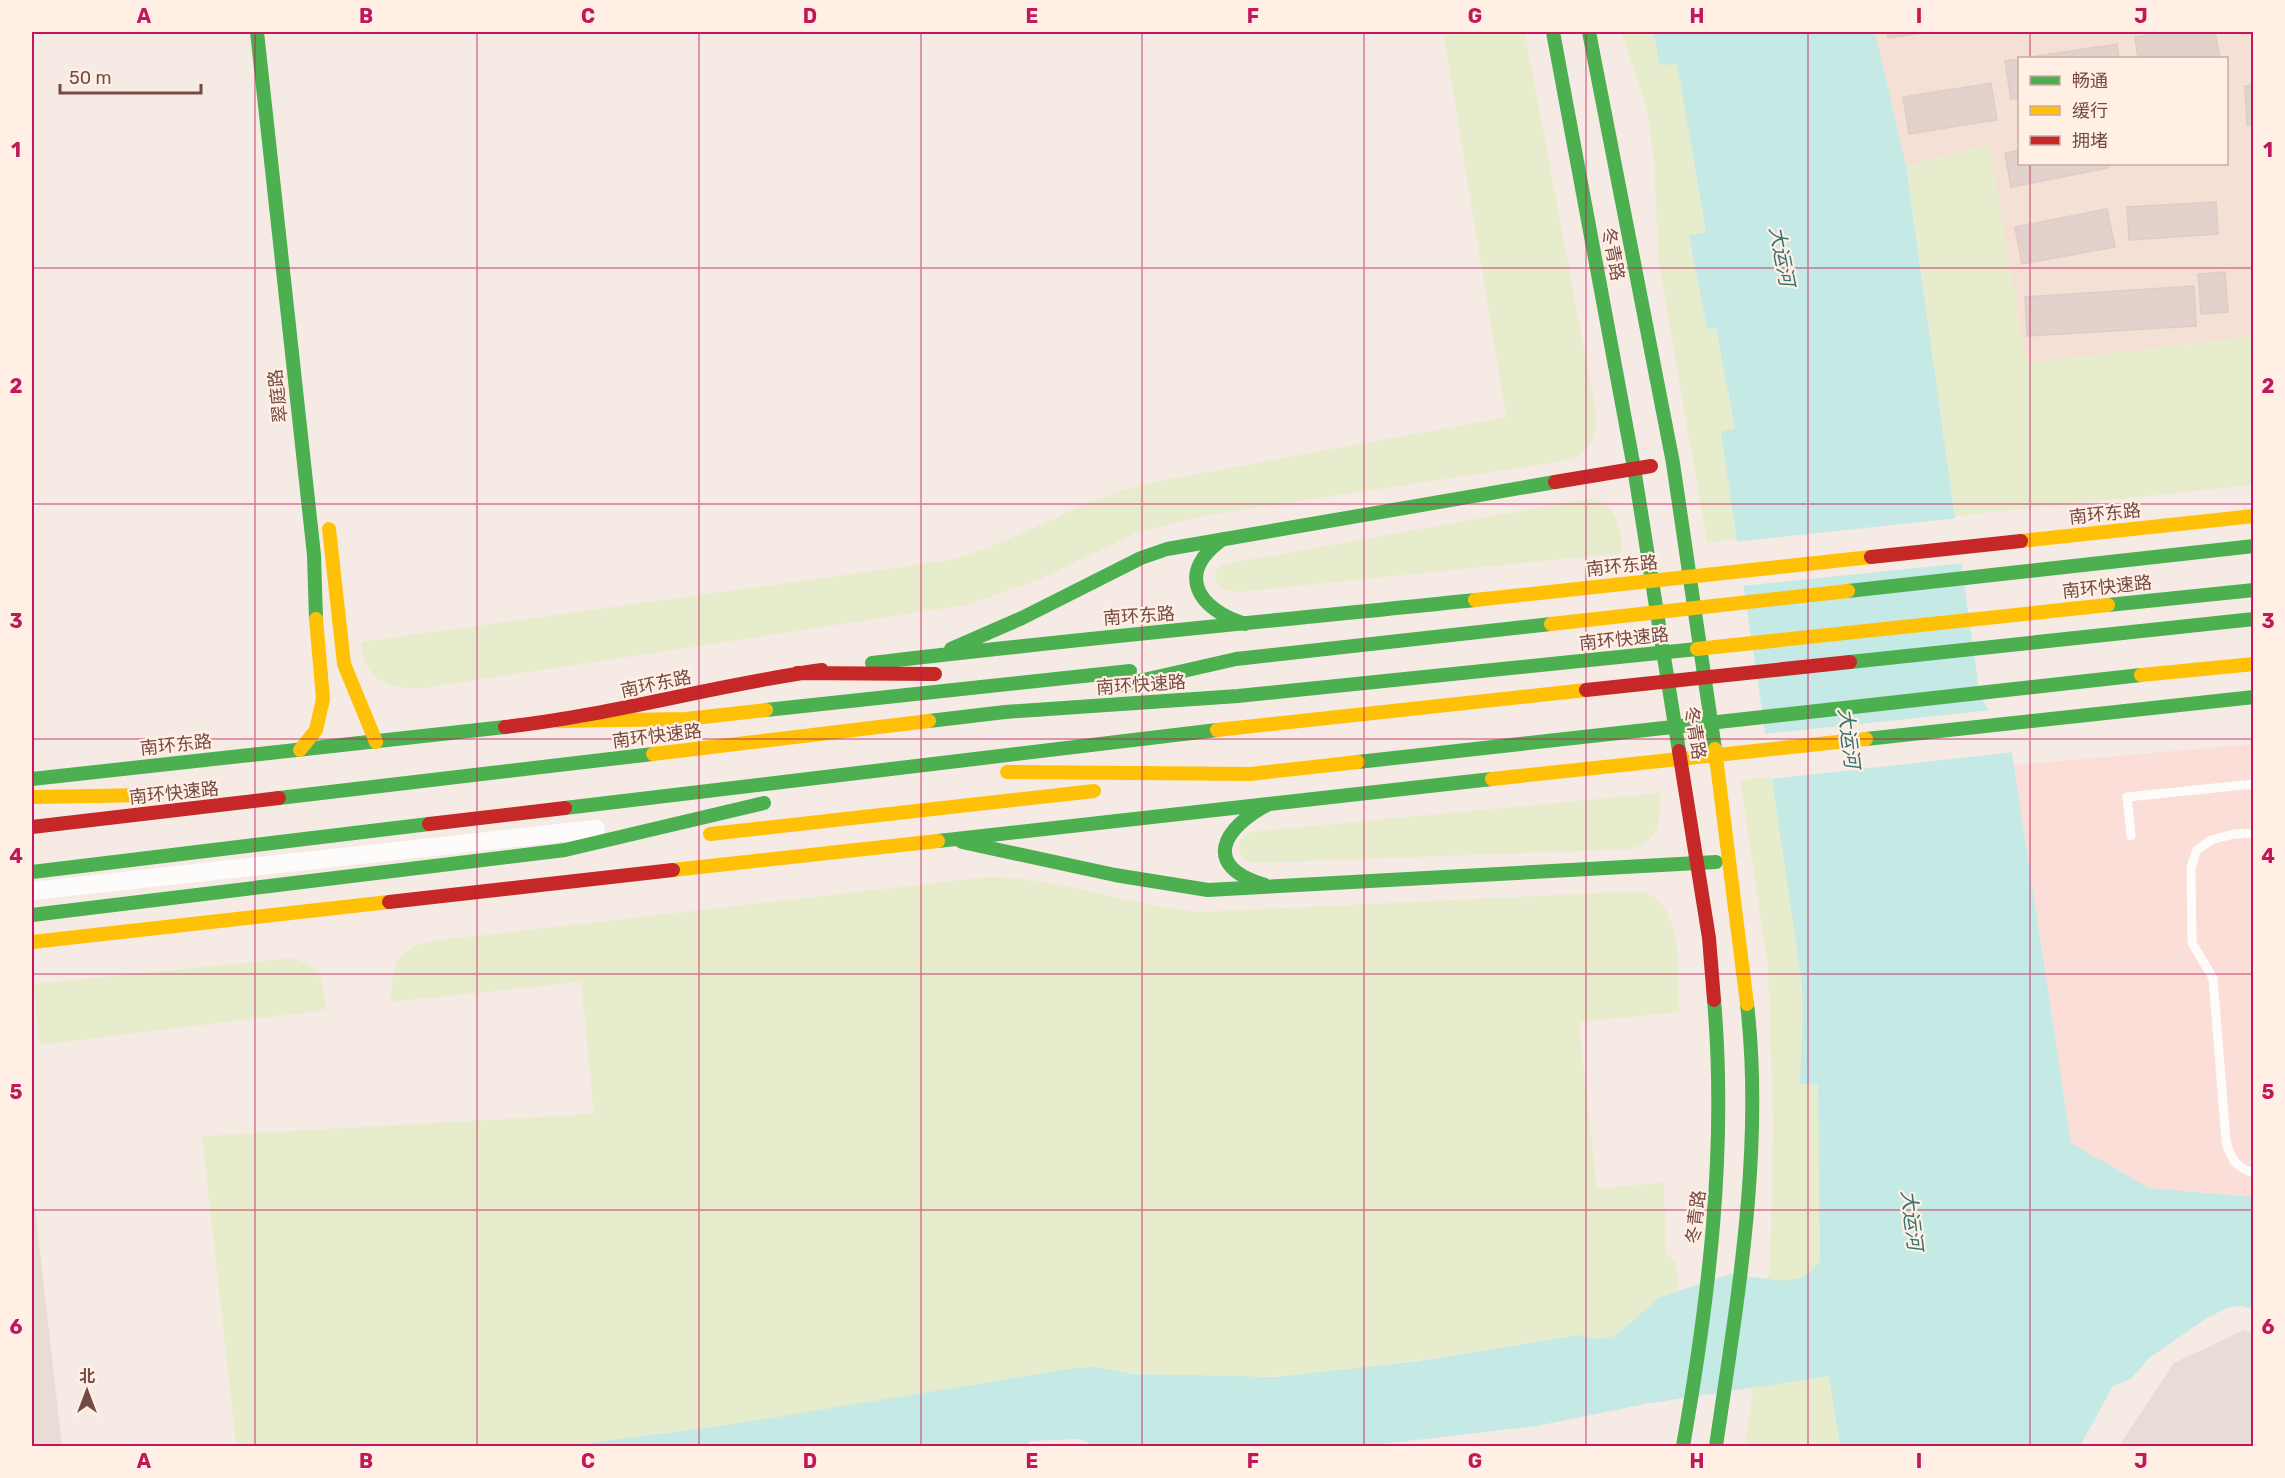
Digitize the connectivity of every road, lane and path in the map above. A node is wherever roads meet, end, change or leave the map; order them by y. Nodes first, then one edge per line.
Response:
1 (257, 32) edge
2 (1553, 32) edge
3 (1589, 32) edge
4 (1673, 463) junction
5 (1634, 468) junction
6 (327, 510) dead end
7 (2253, 516) edge
8 (1223, 539) junction
9 (2250, 547) edge
10 (2253, 590) edge
11 (2253, 619) edge
12 (1245, 624) junction
13 (939, 654) junction
14 (1236, 659) junction
15 (2253, 664) edge
16 (797, 673) junction
17 (1083, 676) junction
18 (1114, 687) junction
19 (2253, 697) edge
20 (1005, 712) junction
21 (558, 721) junction
22 (810, 721) dead end
23 (1248, 726) junction
24 (376, 742) junction
25 (300, 750) junction
26 (1250, 774) junction
27 (32, 778) edge
28 (2253, 784) edge
29 (1132, 787) dead end
30 (1108, 790) dead end
31 (815, 793) dead end
32 (321, 795) junction
33 (32, 797) edge
34 (782, 800) dead end
35 (1274, 803) junction
36 (560, 808) junction
37 (32, 827) edge
38 (691, 830) junction
39 (2253, 833) edge
40 (2131, 836) dead end
41 (949, 839) junction
42 (565, 850) junction
43 (1731, 860) junction
44 (1698, 864) junction
45 (32, 872) edge
46 (1278, 887) junction
47 (32, 891) edge
48 (32, 915) edge
49 (32, 942) edge
50 (2253, 1173) edge
51 (1683, 1446) edge
52 (1716, 1446) edge

1 - 25 main road, 翠庭路
2 - 5 main road, 冬青路
3 - 4 main road, 冬青路
4 - 5 main road
4 - 43 main road, 冬青路
5 - 8 main road
5 - 44 main road, 冬青路
6 - 24 main road
7 - 12 main road, 南环东路
8 - 12 main road
8 - 13 main road
9 - 14 main road
10 - 20 main road, 南环快速路
11 - 23 main road
12 - 13 main road, 南环东路
13 - 16 main road, 南环东路
14 - 17 main road
14 - 18 main road
15 - 26 main road
16 - 17 main road
16 - 21 main road, 南环东路
17 - 21 main road
18 - 20 main road
18 - 22 main road
19 - 35 main road
20 - 32 main road, 南环快速路
21 - 24 main road, 南环东路
23 - 26 main road
23 - 36 main road
24 - 25 main road, 南环东路
25 - 27 main road, 南环东路
26 - 29 main road
28 - 40 lane
30 - 38 main road
31 - 36 main road
32 - 33 main road
32 - 37 main road, 南环快速路
34 - 38 main road
35 - 41 main road
35 - 46 main road
36 - 45 main road
38 - 42 main road
38 - 42 main road
38 - 47 street
39 - 50 lane
41 - 46 main road
41 - 49 main road
42 - 48 main road
43 - 44 main road
43 - 52 main road, 冬青路
44 - 46 main road
44 - 51 main road, 冬青路

